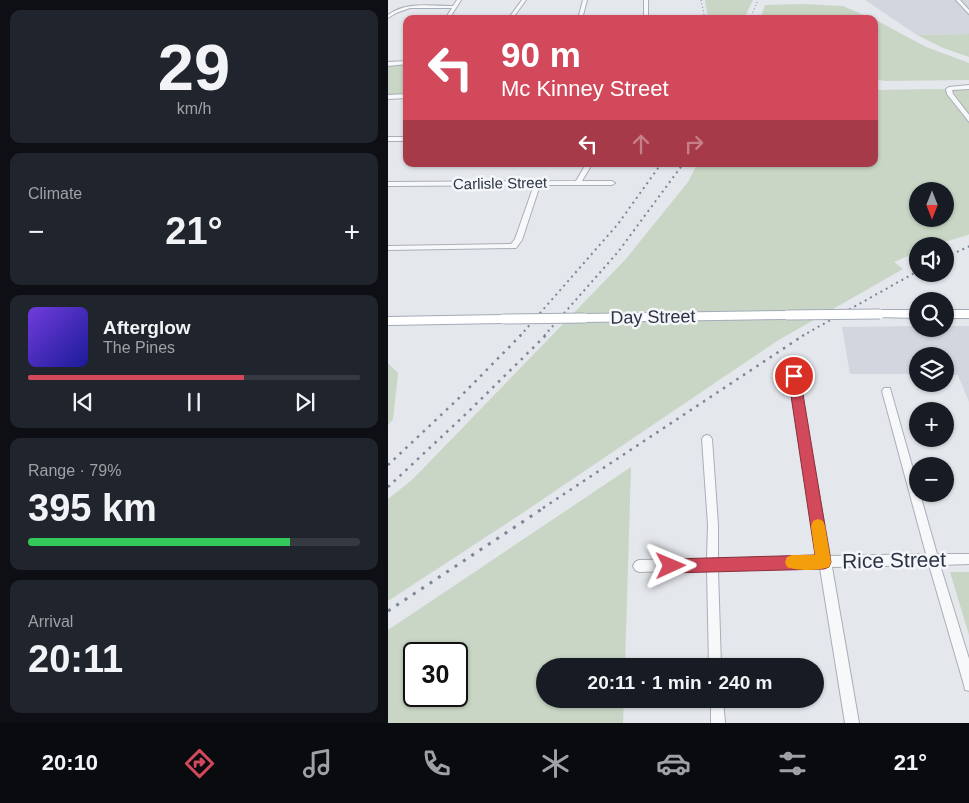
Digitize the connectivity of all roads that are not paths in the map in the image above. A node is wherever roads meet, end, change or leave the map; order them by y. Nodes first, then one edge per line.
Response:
1 (459, 0) edge
2 (524, 0) edge
3 (585, 0) edge
4 (646, 0) edge
5 (958, 0) edge
6 (454, 7) junction
7 (970, 14) edge
8 (449, 15) edge
9 (513, 15) edge
10 (581, 15) edge
11 (646, 15) edge
12 (388, 17) edge
13 (403, 62) edge
14 (388, 64) edge
15 (970, 87) edge
16 (403, 96) edge
17 (388, 97) edge
18 (960, 108) junction
19 (970, 108) edge
20 (970, 121) edge
21 (403, 138) edge
22 (388, 139) edge
23 (587, 167) edge
24 (612, 182) dead end
25 (538, 183) junction
26 (578, 183) junction
27 (388, 184) edge
28 (388, 248) edge
29 (909, 314) edge
30 (954, 314) edge
31 (970, 314) edge
32 (388, 321) edge
33 (794, 376) dead end
34 (887, 390) dead end
35 (707, 440) dead end
36 (970, 559) edge
37 (933, 560) junction
38 (824, 562) junction
39 (713, 564) junction
40 (639, 566) dead end
41 (715, 658) edge
42 (970, 685) edge
43 (717, 708) edge
44 (718, 723) edge
45 (852, 723) edge

1 - 6 street
2 - 9 street
3 - 10 street
4 - 11 street
5 - 7 street
6 - 8 street
6 - 12 street
13 - 14 street
15 - 18 street
16 - 17 street
18 - 19 street
18 - 20 street
21 - 22 street
23 - 26 street
24 - 26 street, Carlisle Street
25 - 26 street, Carlisle Street
25 - 27 street, Carlisle Street
25 - 28 street
29 - 32 main road, Day Street, bridge
30 - 31 main road
33 - 38 street
34 - 37 street
35 - 39 street
36 - 37 street, Rice Street
37 - 38 street, Rice Street
37 - 42 street
38 - 39 street, Rice Street
38 - 45 street
39 - 40 street, Rice Street
39 - 41 street
43 - 44 street

